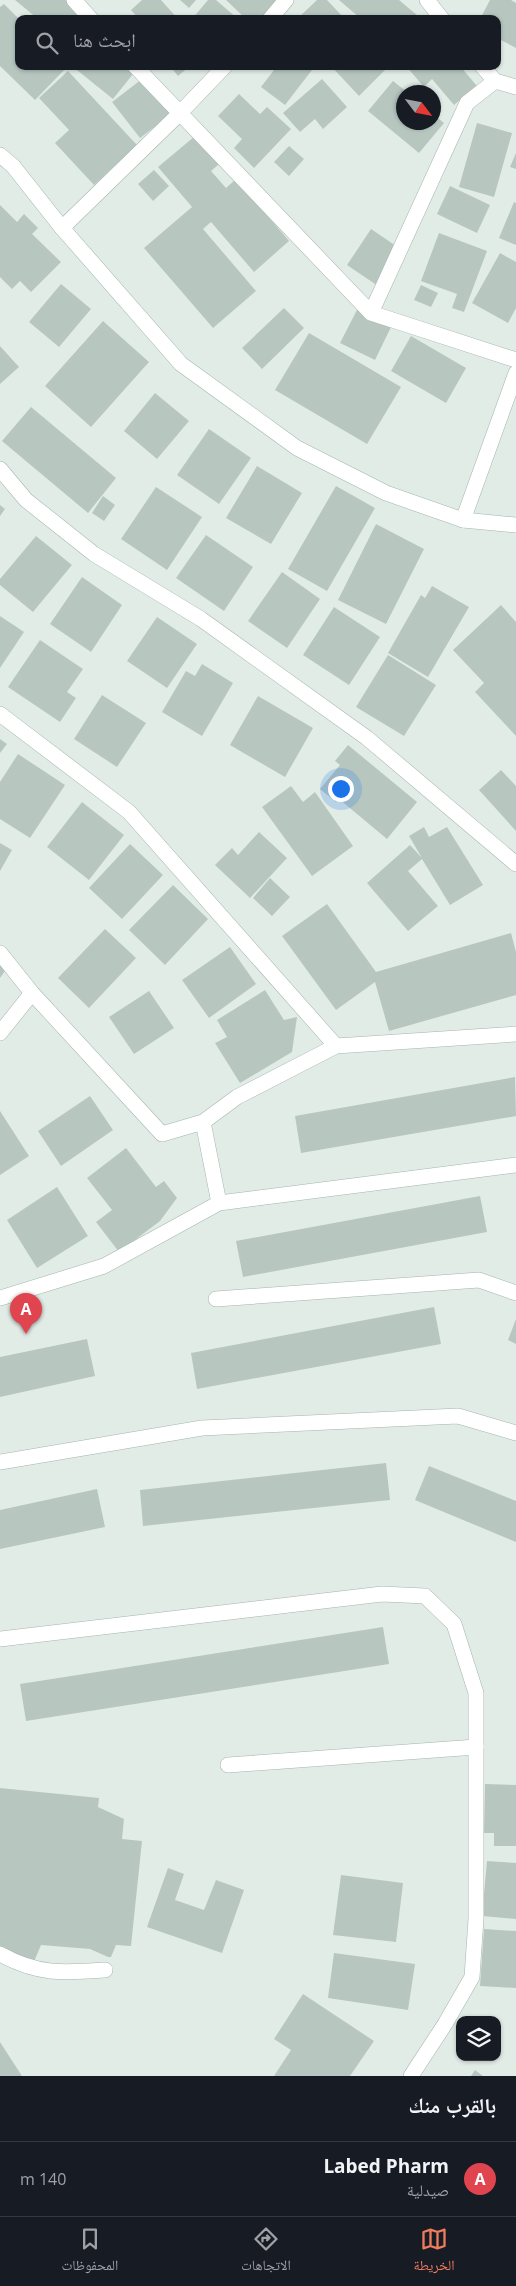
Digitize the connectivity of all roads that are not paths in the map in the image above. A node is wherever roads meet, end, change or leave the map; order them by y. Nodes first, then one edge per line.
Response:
1 (74, 0) edge
2 (286, 0) edge
3 (427, 0) edge
4 (88, 15) edge
5 (273, 15) edge
6 (439, 15) edge
7 (139, 70) edge
8 (221, 70) edge
9 (485, 70) edge
10 (495, 81) junction
11 (516, 87) edge
12 (179, 114) junction
13 (0, 155) edge
14 (62, 228) junction
15 (371, 313) junction
16 (516, 360) edge
17 (516, 373) edge
18 (0, 469) edge
19 (463, 520) junction
20 (516, 524) edge
21 (0, 714) edge
22 (516, 864) edge
23 (0, 953) edge
24 (32, 993) junction
25 (0, 1033) edge
26 (516, 1034) edge
27 (336, 1046) junction
28 (203, 1122) junction
29 (516, 1165) edge
30 (219, 1203) junction
31 (516, 1293) edge
32 (0, 1298) edge
33 (216, 1299) dead end
34 (516, 1433) edge
35 (0, 1462) edge
36 (0, 1639) edge
37 (476, 1747) junction
38 (228, 1765) dead end
39 (0, 1954) edge
40 (105, 1970) dead end
41 (411, 2076) edge

1 - 4 street
2 - 5 street
3 - 6 street
7 - 12 street
8 - 12 street
9 - 10 street
10 - 11 street
10 - 15 street
12 - 14 street
12 - 15 street
13 - 14 street
14 - 19 street
15 - 16 street
17 - 19 street
18 - 22 street
19 - 20 street
21 - 27 street
23 - 24 street
24 - 25 street
24 - 28 street
26 - 27 street
27 - 28 street
28 - 30 street
29 - 30 street
30 - 32 street
31 - 33 street
34 - 35 street
36 - 37 street
37 - 38 street
37 - 41 street
39 - 40 street

